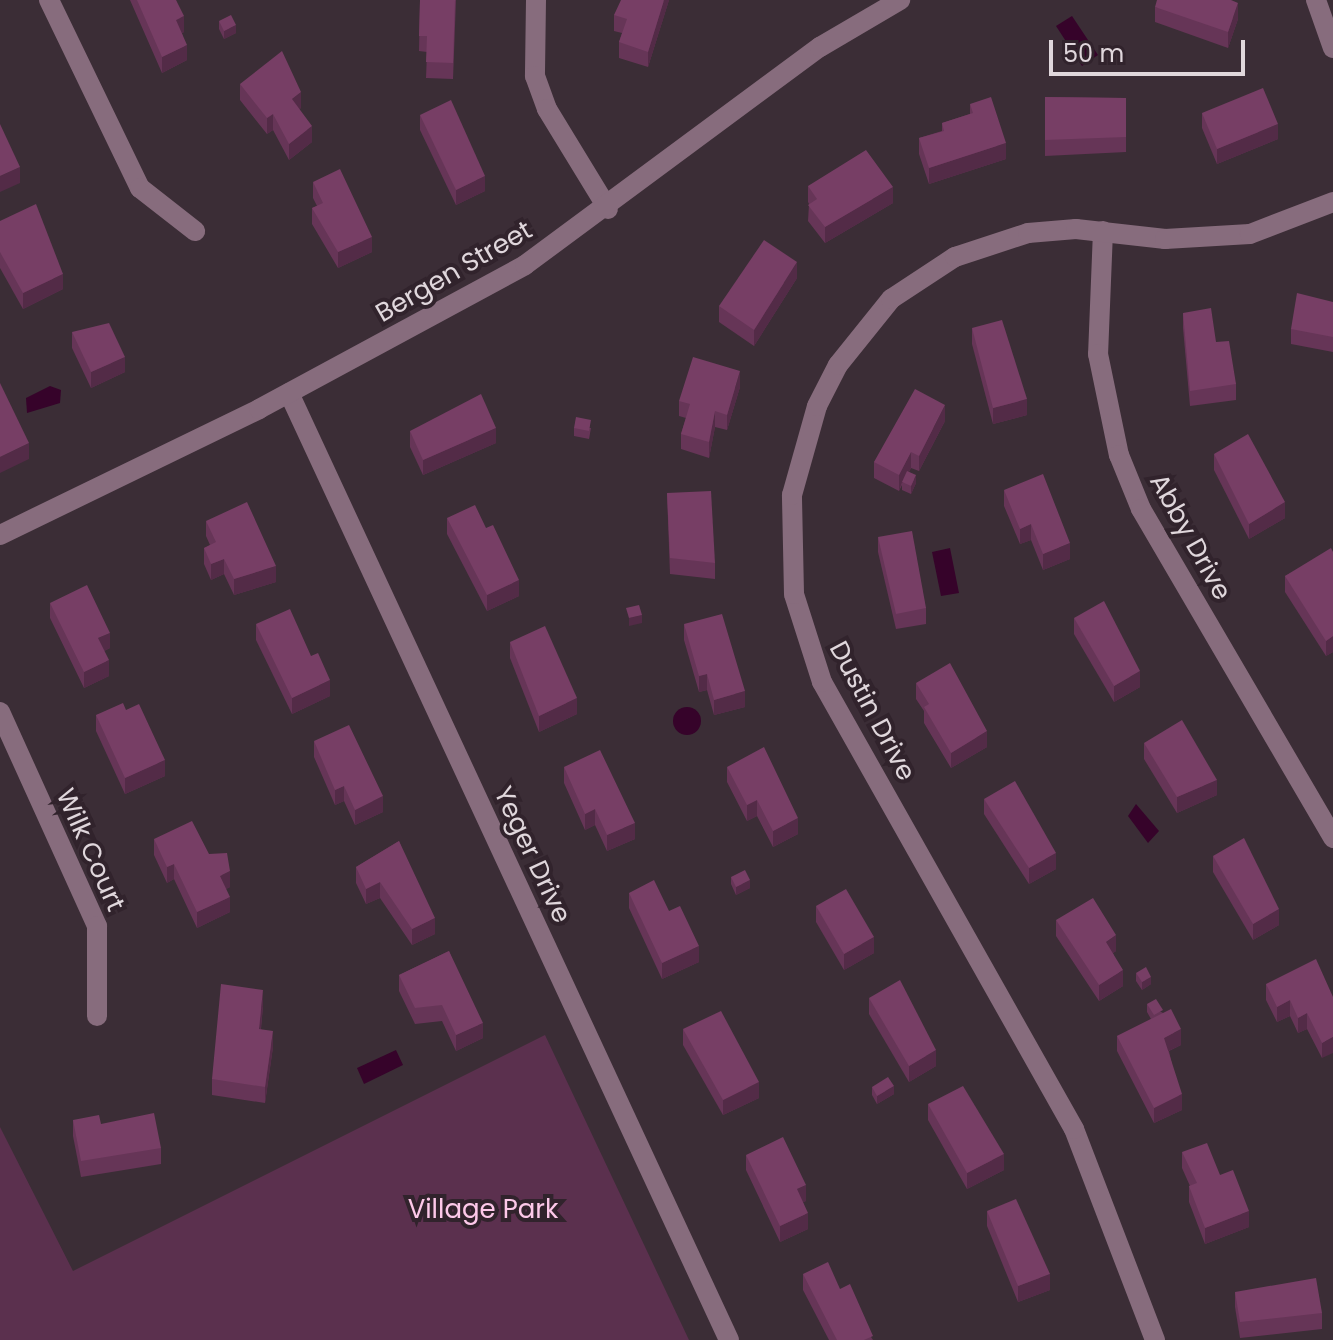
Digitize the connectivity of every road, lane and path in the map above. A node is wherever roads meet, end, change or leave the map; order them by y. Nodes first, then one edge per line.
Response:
1 (49, 0) edge
2 (536, 0) edge
3 (900, 0) edge
4 (1316, 0) edge
5 (1333, 48) edge
6 (1333, 202) edge
7 (608, 209) junction
8 (195, 231) dead end
9 (1103, 231) junction
10 (289, 393) junction
11 (0, 535) edge
12 (0, 712) edge
13 (1333, 838) edge
14 (97, 1016) dead end
15 (729, 1340) edge
16 (1155, 1340) edge

1 - 8 street
2 - 7 street
3 - 7 street, Bergen Street
4 - 5 street
6 - 9 street, Dustin Drive
7 - 10 street, Bergen Street
9 - 13 street, Abby Drive
9 - 16 street, Dustin Drive
10 - 11 street, Bergen Street
10 - 15 street, Yeger Drive
12 - 14 street, Wilk Court

